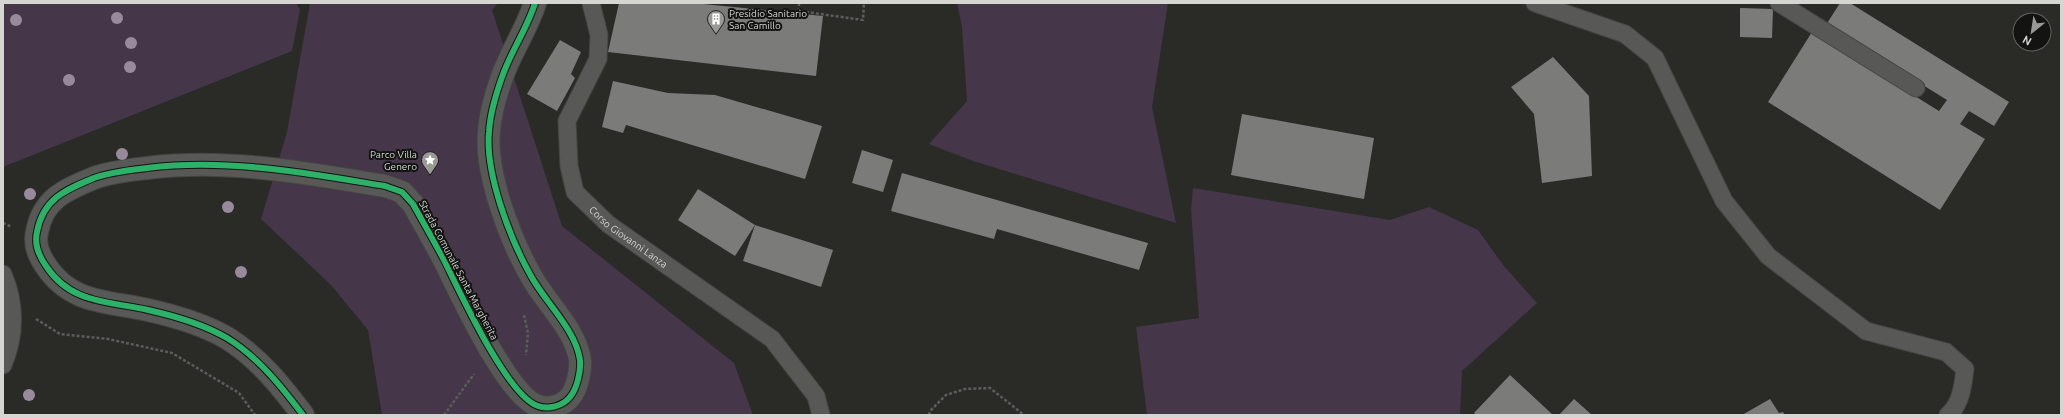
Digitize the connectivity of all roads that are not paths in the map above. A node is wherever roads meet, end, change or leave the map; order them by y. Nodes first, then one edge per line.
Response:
1 (535, 3) edge
2 (592, 3) edge
3 (1535, 3) edge
4 (1779, 3) edge
5 (1916, 88) dead end
6 (3, 274) edge
7 (3, 365) edge
8 (303, 415) edge
9 (821, 415) edge
10 (1948, 415) edge

1 - 8 street, Strada Comunale Santa Margherita
2 - 9 lane, Corso Giovanni Lanza
3 - 10 lane
4 - 5 lane
6 - 7 lane

